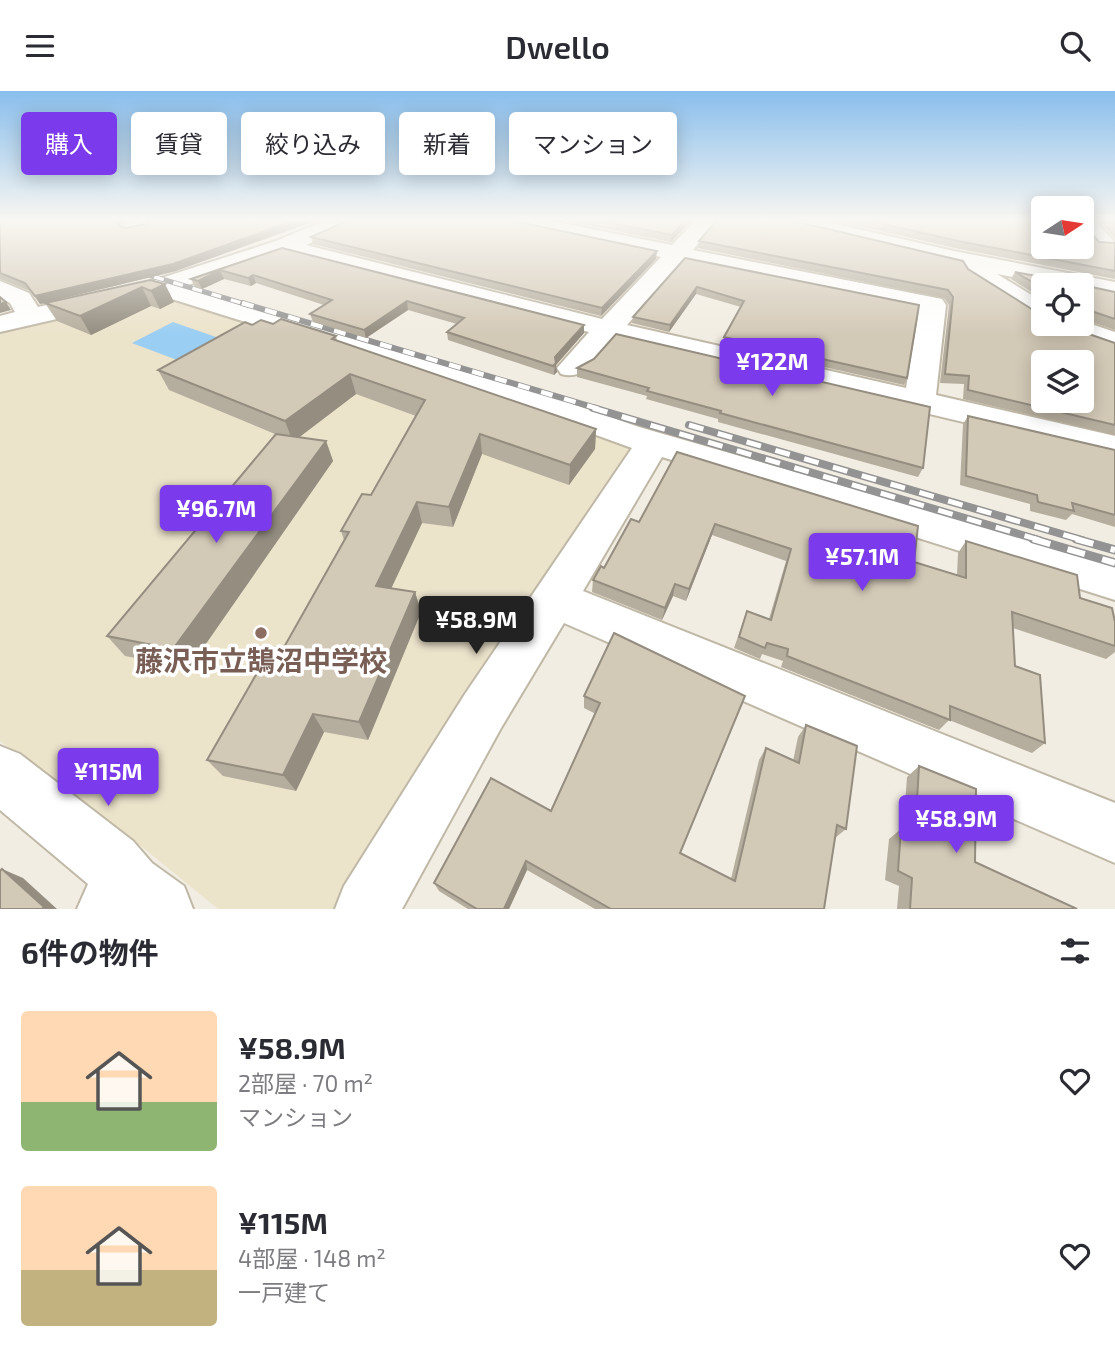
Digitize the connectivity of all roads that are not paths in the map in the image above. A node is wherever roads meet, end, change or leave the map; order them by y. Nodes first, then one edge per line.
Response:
1 (245, 258) edge
2 (332, 258) edge
3 (674, 258) edge
4 (699, 258) edge
5 (954, 258) joint
6 (0, 289) edge
7 (1115, 290) edge
8 (141, 291) junction
9 (1031, 306) edge
10 (31, 317) junction
11 (0, 324) edge
12 (609, 329) junction
13 (1094, 334) edge
14 (1115, 342) edge
15 (572, 368) dead end
16 (920, 399) junction
17 (640, 439) junction
18 (1115, 447) edge
19 (1115, 582) edge
20 (554, 599) junction
21 (0, 774) edge
22 (1115, 833) edge
23 (133, 901) edge
24 (367, 909) edge

1 - 8 street
2 - 12 street
3 - 12 street
4 - 16 street
5 - 7 street
5 - 9 street
6 - 10 street
8 - 10 street
8 - 17 street
10 - 11 street
12 - 15 street
12 - 16 street
13 - 14 street
16 - 18 street
17 - 19 street
17 - 20 street
20 - 22 street
20 - 24 street
21 - 23 street

